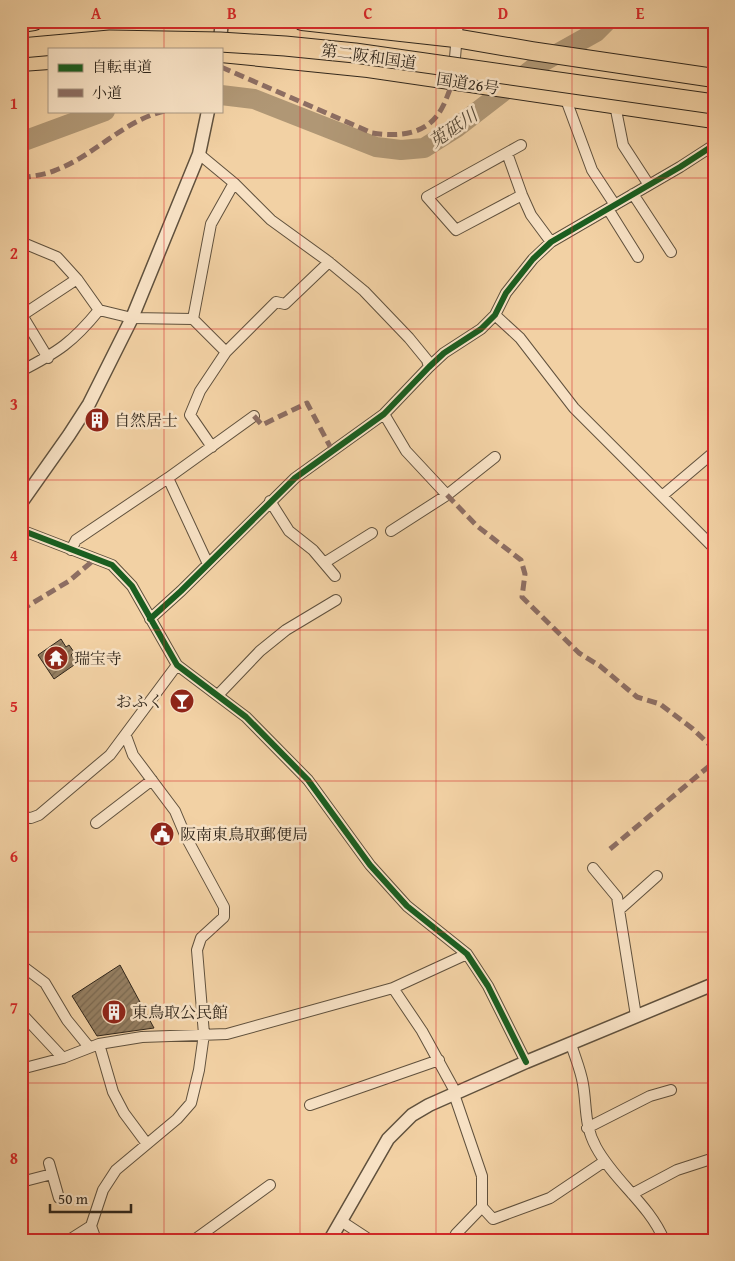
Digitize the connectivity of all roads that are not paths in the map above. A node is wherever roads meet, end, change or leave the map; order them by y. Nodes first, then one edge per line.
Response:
1 (34, 21) edge
2 (222, 21) edge
3 (302, 21) edge
4 (21, 23) edge
5 (457, 29) edge
6 (21, 48) edge
7 (219, 48) edge
8 (222, 53) edge
9 (48, 60) edge
10 (21, 62) edge
11 (714, 78) edge
12 (453, 81) junction
13 (565, 97) junction
14 (714, 104) edge
15 (615, 105) junction
16 (208, 112) edge
17 (714, 120) edge
18 (521, 145) dead end
19 (714, 145) edge
20 (507, 153) junction
21 (199, 154) junction
22 (234, 183) junction
23 (648, 185) junction
24 (633, 194) junction
25 (522, 195) junction
26 (612, 207) junction
27 (21, 242) edge
28 (551, 242) junction
29 (671, 252) dead end
30 (638, 257) dead end
31 (329, 262) junction
32 (78, 279) junction
33 (99, 310) junction
34 (495, 315) junction
35 (22, 316) edge
36 (132, 318) junction
37 (193, 320) junction
38 (226, 352) junction
39 (48, 358) junction
40 (429, 367) junction
41 (21, 371) edge
42 (384, 414) junction
43 (254, 416) dead end
44 (212, 447) junction
45 (714, 452) edge
46 (495, 457) dead end
47 (168, 478) junction
48 (447, 495) junction
49 (662, 496) junction
50 (270, 501) junction
51 (21, 503) edge
52 (21, 530) edge
53 (391, 531) dead end
54 (372, 533) dead end
55 (714, 548) edge
56 (71, 550) junction
57 (324, 563) junction
58 (208, 564) junction
59 (335, 576) dead end
60 (336, 600) dead end
61 (150, 619) junction
62 (178, 665) junction
63 (218, 695) junction
64 (126, 736) junction
65 (152, 780) junction
66 (21, 817) edge
67 (96, 823) dead end
68 (594, 868) dead end
69 (656, 876) dead end
70 (620, 909) junction
71 (467, 954) junction
72 (21, 965) edge
73 (714, 984) edge
74 (393, 988) junction
75 (21, 1013) edge
76 (636, 1016) junction
77 (204, 1034) junction
78 (571, 1044) junction
79 (94, 1045) junction
80 (63, 1058) junction
81 (438, 1060) junction
82 (526, 1062) junction
83 (21, 1068) edge
84 (671, 1090) dead end
85 (455, 1093) junction
86 (310, 1106) dead end
87 (587, 1128) junction
88 (146, 1144) junction
89 (605, 1161) junction
90 (713, 1162) edge
91 (49, 1163) dead end
92 (52, 1174) junction
93 (21, 1182) edge
94 (270, 1185) dead end
95 (632, 1194) junction
96 (59, 1198) dead end
97 (482, 1207) junction
98 (341, 1221) junction
99 (91, 1226) junction
100 (714, 1236) edge
101 (69, 1240) edge
102 (96, 1240) edge
103 (194, 1240) edge
104 (330, 1240) edge
105 (370, 1240) edge
106 (453, 1240) edge
107 (664, 1240) edge
108 (706, 1240) edge

1 - 4 highway
2 - 7 street
3 - 5 highway
5 - 11 highway
5 - 12 street
6 - 14 highway, 第二阪和国道, bridge
8 - 12 highway, 国道26号
9 - 10 highway
12 - 13 highway, 国道26号
13 - 15 highway, 国道26号
13 - 26 street
15 - 17 highway, 国道26号
15 - 23 street
16 - 21 street
18 - 20 street
19 - 23 street
20 - 25 street
20 - 25 street
21 - 22 street
21 - 36 street
22 - 31 street
22 - 37 street
23 - 24 street
24 - 26 street
24 - 29 street
25 - 28 street
26 - 28 street
26 - 30 street
27 - 32 street
28 - 34 street
31 - 38 street
31 - 40 street
32 - 33 street
32 - 35 street
33 - 36 street
33 - 39 street
34 - 40 street
34 - 49 street
35 - 39 street
36 - 37 street
36 - 51 street
37 - 38 street
38 - 44 street
39 - 41 street
40 - 42 street
42 - 48 street
42 - 50 street
43 - 44 street
44 - 47 street
45 - 49 street
46 - 48 street
47 - 56 street
47 - 58 street
48 - 53 street
49 - 55 street
50 - 57 street
50 - 58 street
52 - 56 street
54 - 57 street
56 - 61 street
57 - 59 street
58 - 61 street
60 - 63 street
61 - 62 street
62 - 63 street
62 - 64 street
63 - 71 street
64 - 65 street
64 - 66 street
65 - 67 street
65 - 77 street
68 - 70 street
69 - 70 street
70 - 76 street
71 - 74 street
71 - 82 street
72 - 79 street
73 - 76 street
74 - 77 street
74 - 81 street
75 - 80 street
76 - 78 street
77 - 79 street
77 - 88 street
78 - 82 street
78 - 87 street
79 - 80 street
79 - 88 street
80 - 83 street
81 - 85 street
81 - 86 street
82 - 85 street
84 - 87 street
85 - 97 street
85 - 98 street
87 - 89 street
88 - 99 street
89 - 95 street
89 - 97 street
90 - 95 street
91 - 92 street
92 - 93 street
92 - 96 street
94 - 103 street
95 - 107 street
97 - 106 street
98 - 104 street
98 - 105 street
99 - 101 street
99 - 102 street
100 - 108 street

